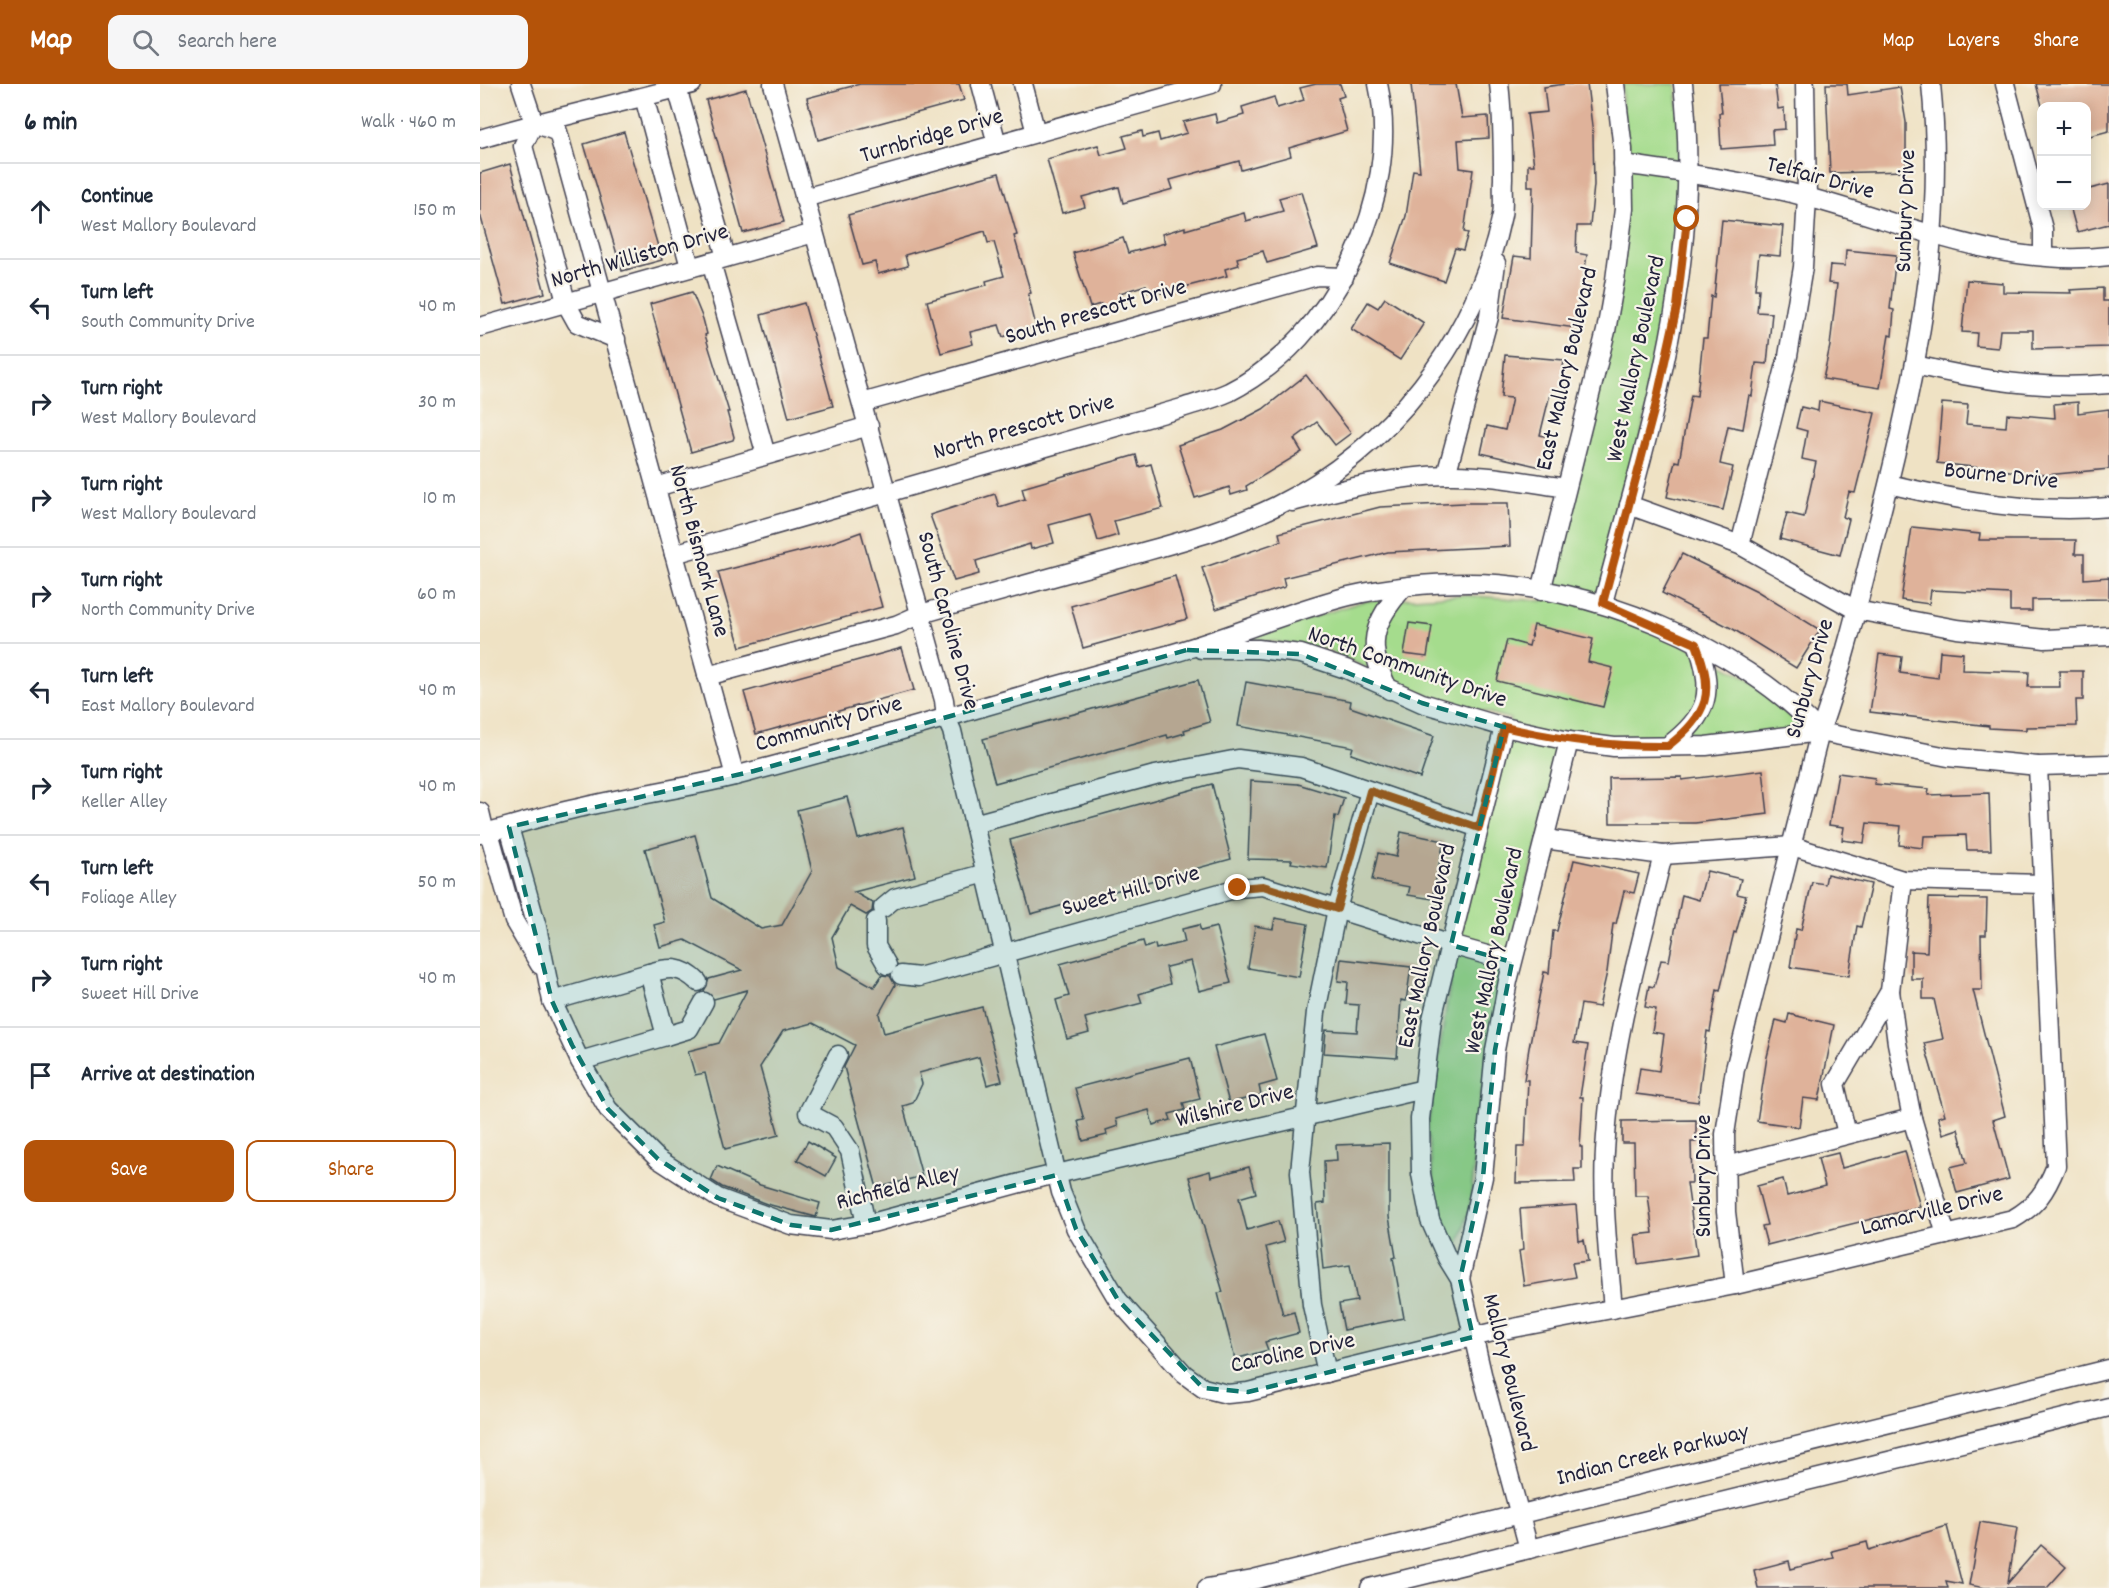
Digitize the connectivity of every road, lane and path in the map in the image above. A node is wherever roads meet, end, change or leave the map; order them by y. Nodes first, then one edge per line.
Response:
1 (521, 84) edge
2 (773, 84) edge
3 (981, 84) edge
4 (1023, 84) edge
5 (1212, 84) edge
6 (1377, 84) edge
7 (1498, 84) edge
8 (1616, 84) edge
9 (1683, 84) edge
10 (1805, 84) edge
11 (1931, 84) edge
12 (2005, 84) edge
13 (685, 86) edge
14 (644, 97) junction
15 (534, 123) junction
16 (1036, 133) junction
17 (480, 139) edge
18 (997, 144) junction
19 (1623, 164) junction
20 (1688, 173) junction
21 (1807, 197) junction
22 (804, 198) junction
23 (1502, 214) junction
24 (814, 233) junction
25 (1932, 236) junction
26 (2043, 256) junction
27 (2109, 256) edge
28 (718, 259) junction
29 (690, 267) junction
30 (1344, 277) junction
31 (603, 291) junction
32 (567, 304) junction
33 (481, 321) edge
34 (616, 339) junction
35 (1915, 365) junction
36 (2109, 384) edge
37 (862, 403) junction
38 (869, 426) junction
39 (766, 455) junction
40 (1446, 475) junction
41 (1889, 484) junction
42 (656, 487) junction
43 (1566, 488) junction
44 (887, 491) junction
45 (1629, 505) junction
46 (1277, 506) junction
47 (2109, 507) edge
48 (1740, 545) junction
49 (674, 554) junction
50 (1404, 587) junction
51 (1541, 591) junction
52 (1603, 603) junction
53 (1856, 610) junction
54 (921, 614) junction
55 (2109, 636) edge
56 (1696, 644) junction
57 (1187, 650) junction
58 (707, 676) junction
59 (1389, 690) junction
60 (946, 718) junction
61 (1504, 727) junction
62 (1820, 732) junction
63 (1569, 741) junction
64 (1668, 746) junction
65 (2109, 764) edge
66 (2038, 766) junction
67 (735, 776) junction
68 (1370, 791) junction
69 (480, 812) edge
70 (974, 824) junction
71 (509, 827) junction
72 (1479, 828) junction
73 (485, 833) edge
74 (1544, 839) junction
75 (1792, 846) junction
76 (1663, 855) junction
77 (986, 873) junction
78 (1903, 880) junction
79 (2043, 884) junction
80 (1337, 909) junction
81 (1450, 945) junction
82 (1006, 954) junction
83 (1512, 962) junction
84 (649, 973) junction
85 (547, 976) junction
86 (698, 982) dead end
87 (1890, 992) junction
88 (552, 1001) junction
89 (704, 1002) dead end
90 (666, 1036) junction
91 (838, 1055) dead end
92 (580, 1061) junction
93 (1424, 1089) junction
94 (1305, 1115) junction
95 (1912, 1118) junction
96 (1847, 1134) junction
97 (1726, 1166) junction
98 (1057, 1175) junction
99 (866, 1224) junction
100 (1946, 1235) junction
101 (1460, 1279) junction
102 (1735, 1285) junction
103 (1613, 1309) junction
104 (1473, 1337) junction
105 (2109, 1368) edge
106 (1327, 1373) junction
107 (2109, 1407) edge
108 (1520, 1514) junction
109 (1529, 1549) junction
110 (1207, 1588) edge
111 (1370, 1588) edge

1 - 15 street
2 - 22 street, South Caroline Drive
3 - 18 street
4 - 16 street
5 - 16 street, Turnbridge Drive
6 - 30 street, North Prescott Drive
7 - 23 street
8 - 19 street, East Mallory Boulevard
9 - 20 street, West Mallory Boulevard
10 - 21 street
11 - 25 street, Sunbury Drive
12 - 26 street
13 - 14 street
13 - 28 street
14 - 15 street
14 - 29 street
15 - 17 street
15 - 31 street, North Bismark Lane
15 - 32 street
16 - 18 street, Turnbridge Drive
18 - 22 street, Turnbridge Drive
19 - 20 street, Telfair Drive
19 - 43 street, East Mallory Boulevard
20 - 21 street, Telfair Drive
20 - 45 street, West Mallory Boulevard
21 - 25 street, Telfair Drive
21 - 48 street
22 - 24 street, South Caroline Drive
23 - 40 street
23 - 46 street
24 - 28 street, North Williston Drive
24 - 37 street, South Caroline Drive
25 - 26 street, Telfair Drive
25 - 35 street, Sunbury Drive
26 - 27 street, Telfair Drive
28 - 29 street, North Williston Drive
28 - 39 street
29 - 31 street, North Williston Drive
30 - 37 street, South Prescott Drive
30 - 44 street, North Prescott Drive
31 - 32 street, North Williston Drive
31 - 34 street, North Bismark Lane
32 - 33 street, North Williston Drive
32 - 34 street
34 - 42 street, North Bismark Lane
35 - 36 street
35 - 41 street, Sunbury Drive
37 - 38 street, South Caroline Drive
38 - 39 street
38 - 44 street, South Caroline Drive
39 - 42 street
40 - 43 street
40 - 46 street
41 - 47 street, Bourne Drive
41 - 53 street, Sunbury Drive
42 - 49 street, North Bismark Lane
43 - 51 street, East Mallory Boulevard
44 - 49 street, North Prescott Drive
44 - 54 street, South Caroline Drive
45 - 48 street
45 - 52 street, West Mallory Boulevard
46 - 54 street
48 - 53 street
49 - 58 street, North Bismark Lane
50 - 51 street
50 - 57 street
50 - 59 street
51 - 52 street
52 - 56 street
53 - 55 street
53 - 62 street, Sunbury Drive
54 - 58 street
54 - 60 street, South Caroline Drive
56 - 62 street
56 - 64 street
57 - 59 street, North Community Drive
57 - 60 street, Community Drive
58 - 67 street, North Bismark Lane
59 - 61 street, North Community Drive
60 - 67 street, Community Drive
60 - 70 street, South Caroline Drive
61 - 63 street, North Community Drive
61 - 72 street, East Mallory Boulevard
62 - 64 street, North Community Drive
62 - 66 street, North Community Drive
62 - 75 street, Sunbury Drive
63 - 64 street, North Community Drive
63 - 74 street, West Mallory Boulevard
65 - 66 street, North Community Drive
66 - 79 street, Lamarville Drive
67 - 71 street, Community Drive
68 - 70 street
68 - 72 street
68 - 80 street
69 - 73 street, Richfield Alley
70 - 77 street, South Caroline Drive
71 - 73 street, Community Drive
71 - 85 street, Richfield Alley
72 - 81 street, East Mallory Boulevard
73 - 85 street, Richfield Alley
74 - 76 street
74 - 83 street, West Mallory Boulevard
75 - 76 street
75 - 78 street
75 - 97 street, Sunbury Drive
76 - 103 street
77 - 82 street, South Caroline Drive
77 - 82 street, Sweet Hill Drive
78 - 79 street
78 - 87 street
79 - 100 street, Lamarville Drive
80 - 81 street, Sweet Hill Drive
80 - 82 street, Sweet Hill Drive
80 - 94 street
81 - 83 street, Sweet Hill Drive
81 - 93 street, East Mallory Boulevard
82 - 98 street, South Caroline Drive
83 - 101 street, West Mallory Boulevard
84 - 86 street
84 - 88 street
84 - 90 street
85 - 88 street, Richfield Alley
87 - 95 street
87 - 96 street
88 - 92 street, Richfield Alley
89 - 90 street
90 - 92 street
91 - 99 street
92 - 99 street, Richfield Alley
93 - 94 street, Wilshire Drive
93 - 101 street, East Mallory Boulevard
94 - 98 street, Wilshire Drive
94 - 106 street
95 - 96 street
95 - 100 street
96 - 97 street
97 - 102 street, Sunbury Drive
98 - 99 street, Richfield Alley
98 - 106 street, Caroline Drive
100 - 102 street, Lamarville Drive
101 - 104 street, Mallory Boulevard
102 - 103 street, Lamarville Drive
103 - 104 street, Lamarville Drive
104 - 106 street, Caroline Drive
104 - 108 street, Mallory Boulevard
105 - 108 street, Indian Creek Parkway
107 - 109 street
108 - 109 street, Mallory Boulevard
108 - 110 street, Indian Creek Parkway
109 - 111 street

